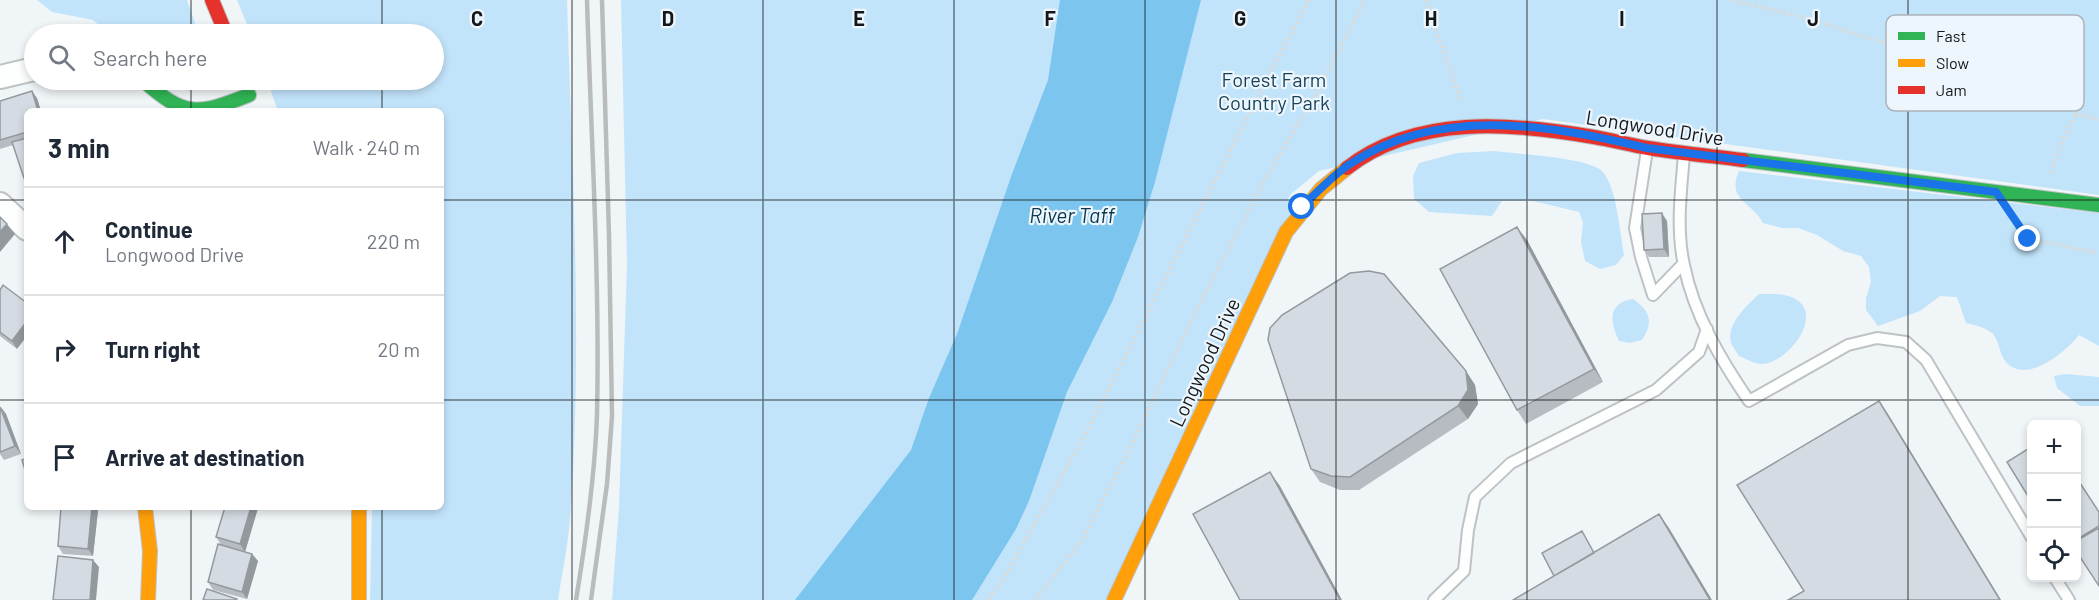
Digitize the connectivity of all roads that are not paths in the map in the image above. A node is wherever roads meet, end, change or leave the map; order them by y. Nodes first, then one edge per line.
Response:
1 (212, 0) edge
2 (222, 24) edge
3 (24, 71) edge
4 (0, 77) edge
5 (155, 90) edge
6 (247, 90) edge
7 (249, 95) junction
8 (182, 108) edge
9 (206, 108) edge
10 (254, 108) edge
11 (1647, 148) junction
12 (1684, 153) junction
13 (0, 204) edge
14 (2099, 206) edge
15 (24, 226) edge
16 (1683, 264) junction
17 (1707, 329) junction
18 (145, 510) edge
19 (359, 510) edge
20 (2027, 531) edge
21 (2058, 582) edge
22 (148, 600) edge
23 (358, 600) edge
24 (1114, 600) edge
25 (1434, 600) edge
26 (2069, 600) edge

1 - 2 street
3 - 4 street
5 - 8 street
6 - 7 street
7 - 9 street
7 - 10 street
11 - 12 street, Longwood Drive
11 - 16 lane
11 - 24 street, Longwood Drive
12 - 14 street, Longwood Drive
12 - 16 lane
13 - 15 street
16 - 17 lane
17 - 20 lane
17 - 25 lane
18 - 22 street
19 - 23 street
21 - 26 lane

